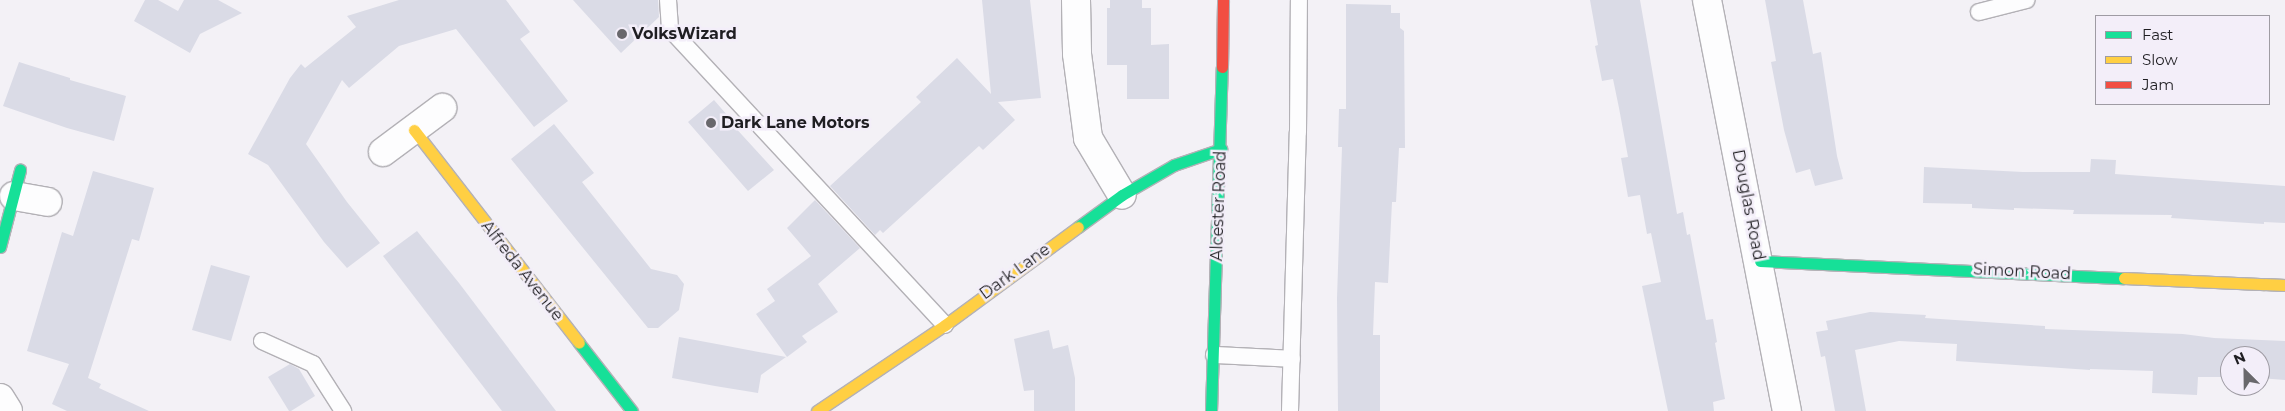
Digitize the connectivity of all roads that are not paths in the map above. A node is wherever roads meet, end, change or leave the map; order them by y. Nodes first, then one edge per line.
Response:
1 (668, 0) edge
2 (1076, 0) edge
3 (1224, 0) edge
4 (1299, 0) edge
5 (1708, 0) edge
6 (2026, 0) edge
7 (1979, 12) dead end
8 (442, 108) dead end
9 (414, 130) junction
10 (1221, 149) junction
11 (384, 152) dead end
12 (20, 170) dead end
13 (1122, 194) junction
14 (14, 196) junction
15 (47, 202) dead end
16 (0, 248) edge
17 (1760, 261) junction
18 (2285, 285) edge
19 (945, 325) junction
20 (262, 341) dead end
21 (1214, 354) junction
22 (1292, 358) junction
23 (0, 398) edge
24 (8, 411) edge
25 (343, 411) edge
26 (632, 411) edge
27 (817, 411) edge
28 (1211, 411) edge
29 (1290, 411) edge
30 (1787, 411) edge

1 - 19 lane
2 - 13 street
3 - 10 street, Alcester Road
4 - 22 lane
5 - 17 street, Douglas Road
6 - 7 lane
8 - 9 street
9 - 11 street
9 - 26 street, Alfreda Avenue
10 - 13 street, Dark Lane
10 - 21 street, Alcester Road
12 - 14 street
13 - 19 street, Dark Lane
14 - 15 street
14 - 16 street
17 - 18 street, Simon Road
17 - 30 street, Douglas Road
19 - 27 street, Dark Lane
20 - 25 lane
21 - 22 lane
21 - 28 street, Alcester Road
22 - 29 lane
23 - 24 street

